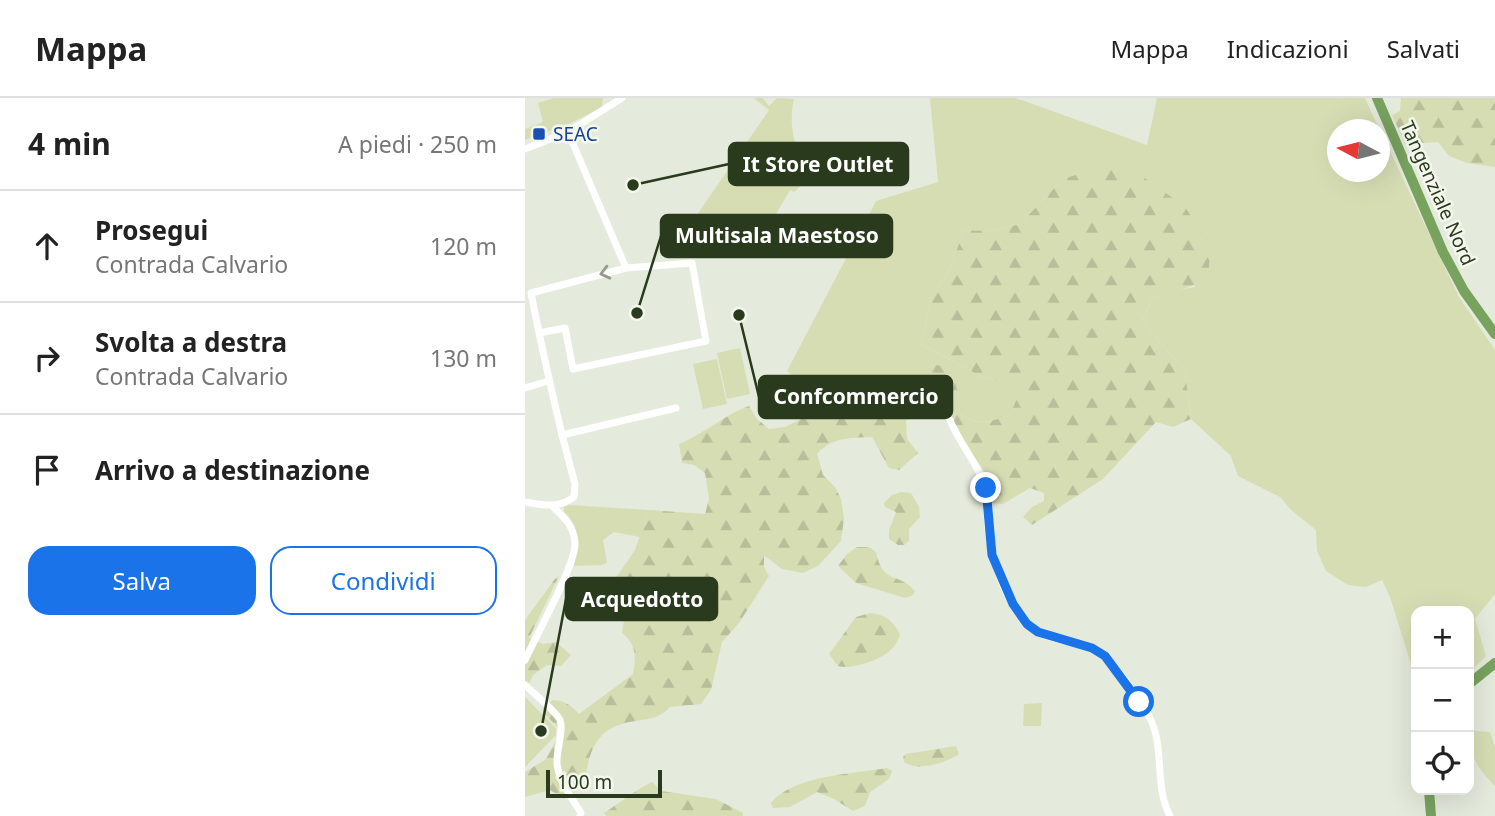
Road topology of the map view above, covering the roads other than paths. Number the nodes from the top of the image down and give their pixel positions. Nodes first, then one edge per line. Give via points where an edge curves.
1 (622, 98) edge
2 (1377, 98) edge
3 (568, 132) junction
4 (525, 149) edge
5 (626, 268) junction
6 (539, 333) junction
7 (1495, 334) edge
8 (549, 381) junction
9 (525, 388) edge
10 (675, 408) dead end
11 (950, 420) dead end
12 (562, 435) junction
13 (525, 502) edge
14 (552, 506) junction
15 (525, 660) edge
16 (1494, 664) edge
17 (1474, 680) edge
18 (525, 685) edge
19 (1429, 795) edge
20 (580, 816) edge
21 (1170, 816) edge
22 (1431, 816) edge

1 - 3 street
2 - 7 main road, Tangenziale Nord via 1443,252
3 - 4 street
3 - 5 street
5 -> 6 street via 531,293
5 - 6 street via 692,263 706,341 573,369 565,328
6 - 8 street
8 - 9 street
8 - 12 street
10 - 12 street
11 - 21 street via 986,488 992,555 1013,604 1038,632 1092,648 1114,666 1150,718
12 - 14 street via 575,497
13 - 14 street
14 - 15 street via 572,528 576,544
16 - 17 main road
18 - 20 street via 559,718 559,774
19 - 22 main road

